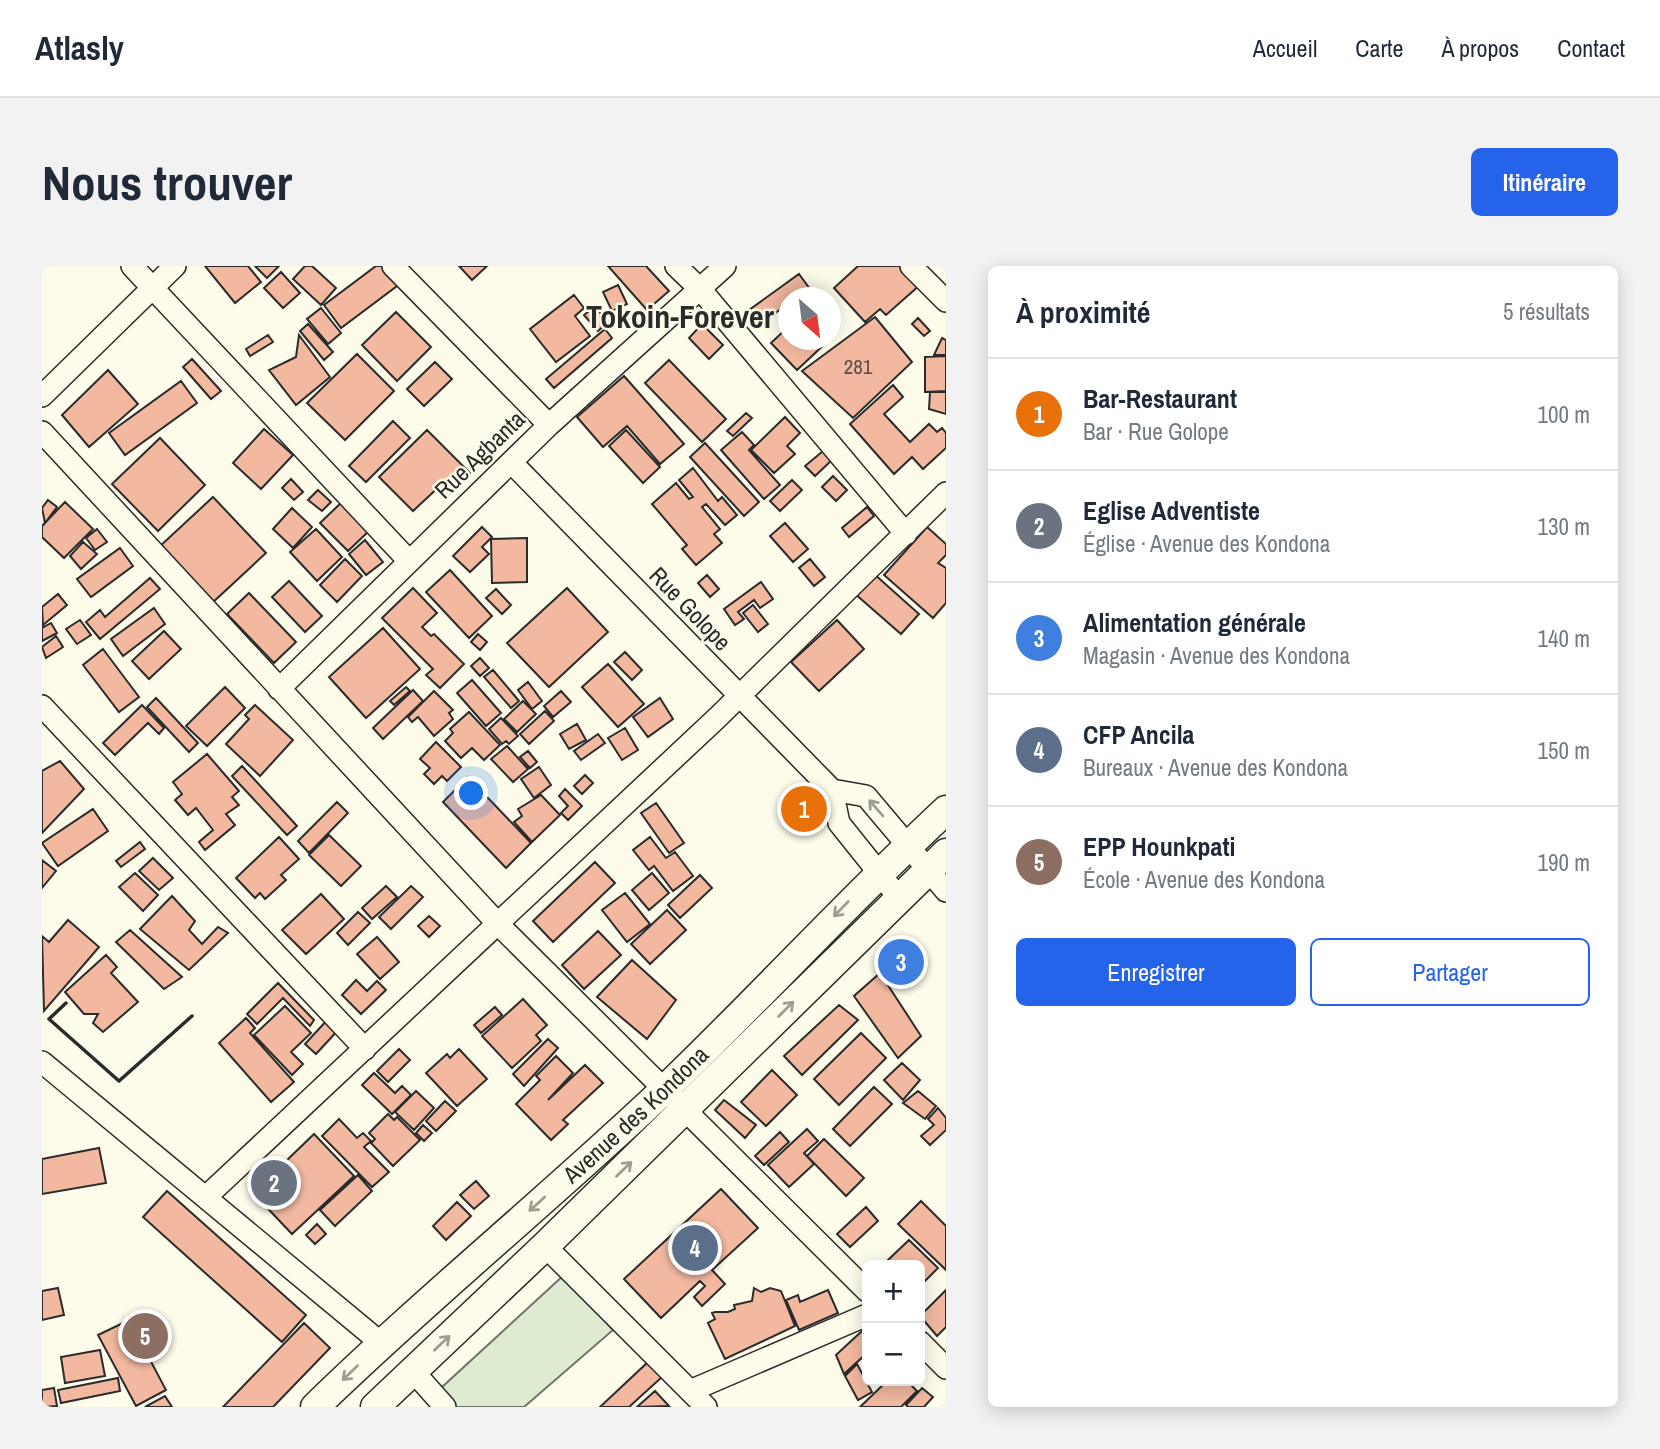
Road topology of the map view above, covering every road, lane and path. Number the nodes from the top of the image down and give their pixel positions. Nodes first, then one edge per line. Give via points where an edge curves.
1 (132, 266) edge
2 (175, 266) edge
3 (393, 266) edge
4 (676, 266) edge
5 (725, 266) edge
6 (911, 266) edge
7 (152, 287) junction
8 (701, 290) junction
9 (946, 301) edge
10 (42, 396) edge
11 (549, 425) junction
12 (42, 432) edge
13 (512, 463) junction
14 (946, 493) edge
15 (906, 534) junction
16 (409, 561) junction
17 (279, 689) junction
18 (738, 696) junction
19 (42, 706) edge
20 (832, 789) junction
21 (946, 810) edge
22 (908, 845) junction
23 (937, 861) edge
24 (877, 873) junction
25 (946, 891) edge
26 (899, 898) junction
27 (499, 925) junction
28 (365, 1049) junction
29 (42, 1062) edge
30 (664, 1090) junction
31 (684, 1110) junction
32 (207, 1196) junction
33 (545, 1246) junction
34 (862, 1286) edge
35 (862, 1317) edge
36 (381, 1343) junction
37 (925, 1347) edge
38 (946, 1368) edge
39 (413, 1371) junction
40 (690, 1391) junction
41 (315, 1407) edge
42 (375, 1407) edge
43 (444, 1407) edge
44 (706, 1407) edge

1 - 7 street
2 - 7 street
3 - 11 street
4 - 8 street
5 - 8 street, Rue Agbanta
6 - 9 street
7 - 10 street
7 - 16 street
8 - 11 street, Rue Agbanta
8 - 15 street
11 - 13 street, Rue Agbanta
12 - 17 street
13 - 16 street, Rue Agbanta
13 - 18 street, Rue Golope
14 - 15 street
15 - 18 street
16 - 17 street, Rue Agbanta
17 - 27 street
18 - 20 street, Rue Golope
18 - 27 street
19 - 28 street
22 -> 20 street via 866,796
20 - 24 street via 839,823
21 - 22 street, Avenue des Kondona
22 - 23 street
22 - 24 street, Avenue des Kondona
23 - 25 street
23 - 26 street, Avenue des Kondona
24 - 26 street
24 -> 30 street, Avenue des Kondona
31 -> 26 street, Avenue des Kondona
27 - 28 street
27 - 30 street
28 - 32 street
29 - 32 street
30 - 31 street
30 -> 36 street, Avenue des Kondona
33 -> 31 street, Avenue des Kondona
31 - 34 street
32 - 36 street
39 -> 33 street, Avenue des Kondona
33 - 40 street
35 - 40 street
36 -> 41 street, Avenue des Kondona
37 - 38 street
39 - 42 street, Avenue des Kondona
39 - 43 street
40 - 44 street

